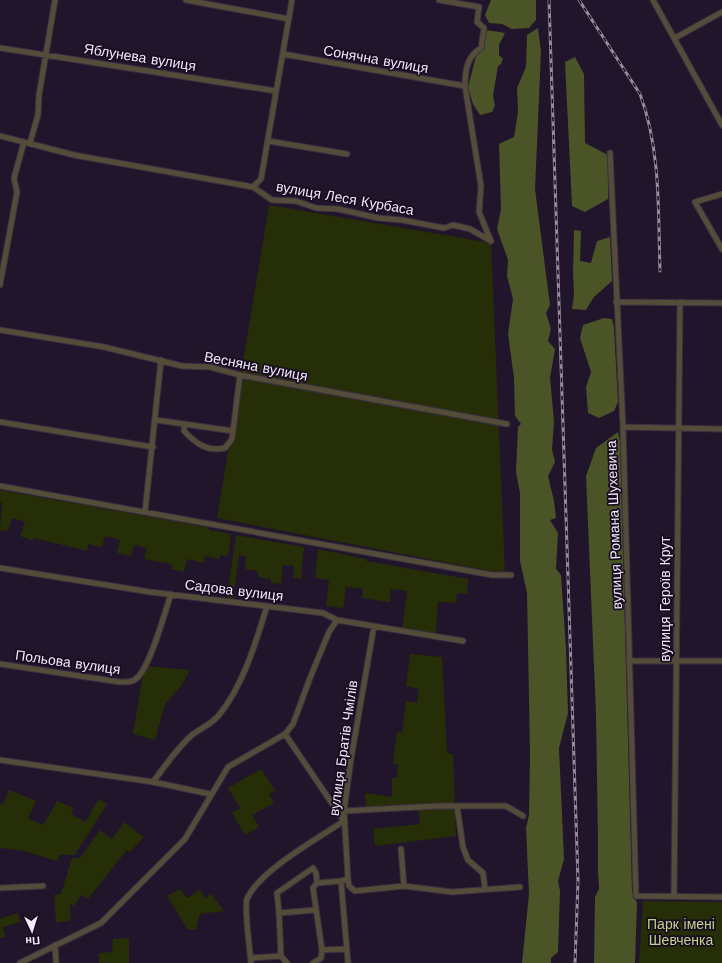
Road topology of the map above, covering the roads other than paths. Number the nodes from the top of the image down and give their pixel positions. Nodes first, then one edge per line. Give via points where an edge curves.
1 (55, 0) edge
2 (186, 0) edge
3 (292, 0) edge
4 (439, 0) edge
5 (653, 0) edge
6 (722, 12) edge
7 (289, 19) junction
8 (675, 38) junction
9 (0, 48) edge
10 (46, 54) junction
11 (283, 54) junction
12 (466, 86) junction
13 (276, 91) junction
14 (722, 125) edge
15 (0, 136) edge
16 (268, 141) junction
17 (24, 142) junction
18 (30, 143) junction
19 (347, 154) dead end
20 (610, 154) dead end
21 (252, 187) junction
22 (722, 194) edge
23 (722, 249) edge
24 (0, 285) edge
25 (616, 302) junction
26 (680, 302) junction
27 (722, 303) edge
28 (0, 330) edge
29 (161, 360) junction
30 (240, 376) junction
31 (156, 420) junction
32 (0, 422) edge
33 (184, 424) junction
34 (507, 424) dead end
35 (623, 427) junction
36 (679, 428) junction
37 (722, 429) edge
38 (233, 431) junction
39 (153, 446) junction
40 (0, 486) edge
41 (145, 512) junction
42 (0, 568) edge
43 (511, 575) dead end
44 (171, 594) junction
45 (267, 606) junction
46 (337, 620) junction
47 (374, 626) junction
48 (463, 641) dead end
49 (629, 661) junction
50 (722, 661) edge
51 (677, 662) junction
52 (0, 664) edge
53 (285, 734) junction
54 (0, 760) edge
55 (153, 782) junction
56 (210, 794) junction
57 (457, 806) junction
58 (344, 812) junction
59 (523, 816) dead end
60 (344, 821) junction
61 (401, 849) dead end
62 (348, 879) junction
63 (340, 881) junction
64 (317, 883) junction
65 (44, 886) dead end
66 (404, 886) junction
67 (520, 887) dead end
68 (0, 888) edge
69 (485, 889) junction
70 (674, 896) junction
71 (722, 896) edge
72 (315, 910) junction
73 (279, 913) junction
74 (55, 945) junction
75 (347, 949) junction
76 (322, 950) junction
77 (281, 956) junction
78 (251, 961) edge
79 (20, 963) edge
80 (56, 963) edge
81 (288, 963) edge
82 (312, 963) edge
83 (348, 963) edge

1 - 10 street
2 - 7 street
3 - 7 street
4 - 12 street via 479,7 477,22 484,28 481,48 474,52 469,60 465,74
5 - 8 street
6 - 8 street
7 - 11 street
8 - 14 street
9 - 10 street, Яблунева вулиця
10 - 13 street, Яблунева вулиця
10 - 18 street via 38,115
11 - 12 street, Сонячна вулиця
11 - 13 street
12 - 21 street, вулиця Леся Курбаса via 480,186 479,212 491,241 470,229 453,225 444,228 338,209 316,208 296,201 272,200
13 - 16 street
15 - 17 street, вулиця Леся Курбаса
16 - 19 street
16 - 21 street via 261,179
17 - 18 street, вулиця Леся Курбаса
17 - 24 street via 14,178 17,192
18 - 21 street, вулиця Леся Курбаса via 74,155
20 - 25 street, вулиця Романа Шухевича
22 - 23 street via 695,202
25 - 26 street
25 - 35 street, вулиця Романа Шухевича
26 - 27 street
26 - 36 street, вулиця Героїв Крут
28 - 29 street, Весняна вулиця via 98,346
29 - 30 street, Весняна вулиця via 182,366 210,367
29 - 31 street
30 - 34 street, Весняна вулиця
30 - 38 street
31 - 33 street
31 - 39 street
32 - 39 street
33 - 38 street
33 - 38 street via 184,432 195,443 216,450 225,448 232,439
35 - 36 street
35 - 49 street, вулиця Романа Шухевича
36 - 37 street
36 - 51 street, вулиця Героїв Крут
39 - 41 street
40 - 41 street
41 - 43 street via 492,575
42 - 44 street, Садова вулиця
44 - 45 street, Садова вулиця
44 - 52 street, Польова вулиця via 147,661 132,682
45 - 46 street, Садова вулиця via 323,613
45 - 55 street via 244,672 219,715 192,735 170,758
46 - 47 street, Садова вулиця
46 - 53 street via 312,672 293,724
47 - 48 street, Садова вулиця
47 - 58 street, вулиця Братів Чмілів
49 - 51 street
49 - 70 street, вулиця Романа Шухевича via 636,896
50 - 51 street
51 - 70 street, вулиця Героїв Крут
53 - 56 street via 228,767
53 - 60 street
54 - 55 street
55 - 56 street
56 - 74 street via 185,839 101,923
57 - 58 street
57 - 59 street via 506,806
57 - 69 street via 463,848 468,860 483,872
58 - 60 street, вулиця Братів Чмілів
60 - 62 street, вулиця Братів Чмілів
60 - 78 street via 267,872 253,889 246,900
61 - 66 street
62 - 63 street
62 - 66 street via 349,886 355,891
63 - 64 street
63 - 75 street
64 - 72 street via 313,888
64 - 73 street via 313,868 277,893
65 - 68 street
66 - 69 street via 452,892
67 - 69 street
70 - 71 street
72 - 73 street
72 - 76 street
73 - 77 street
74 - 79 street
74 - 80 street
75 - 76 street
75 - 83 street
76 - 82 street via 322,958
77 - 78 street
77 - 81 street

